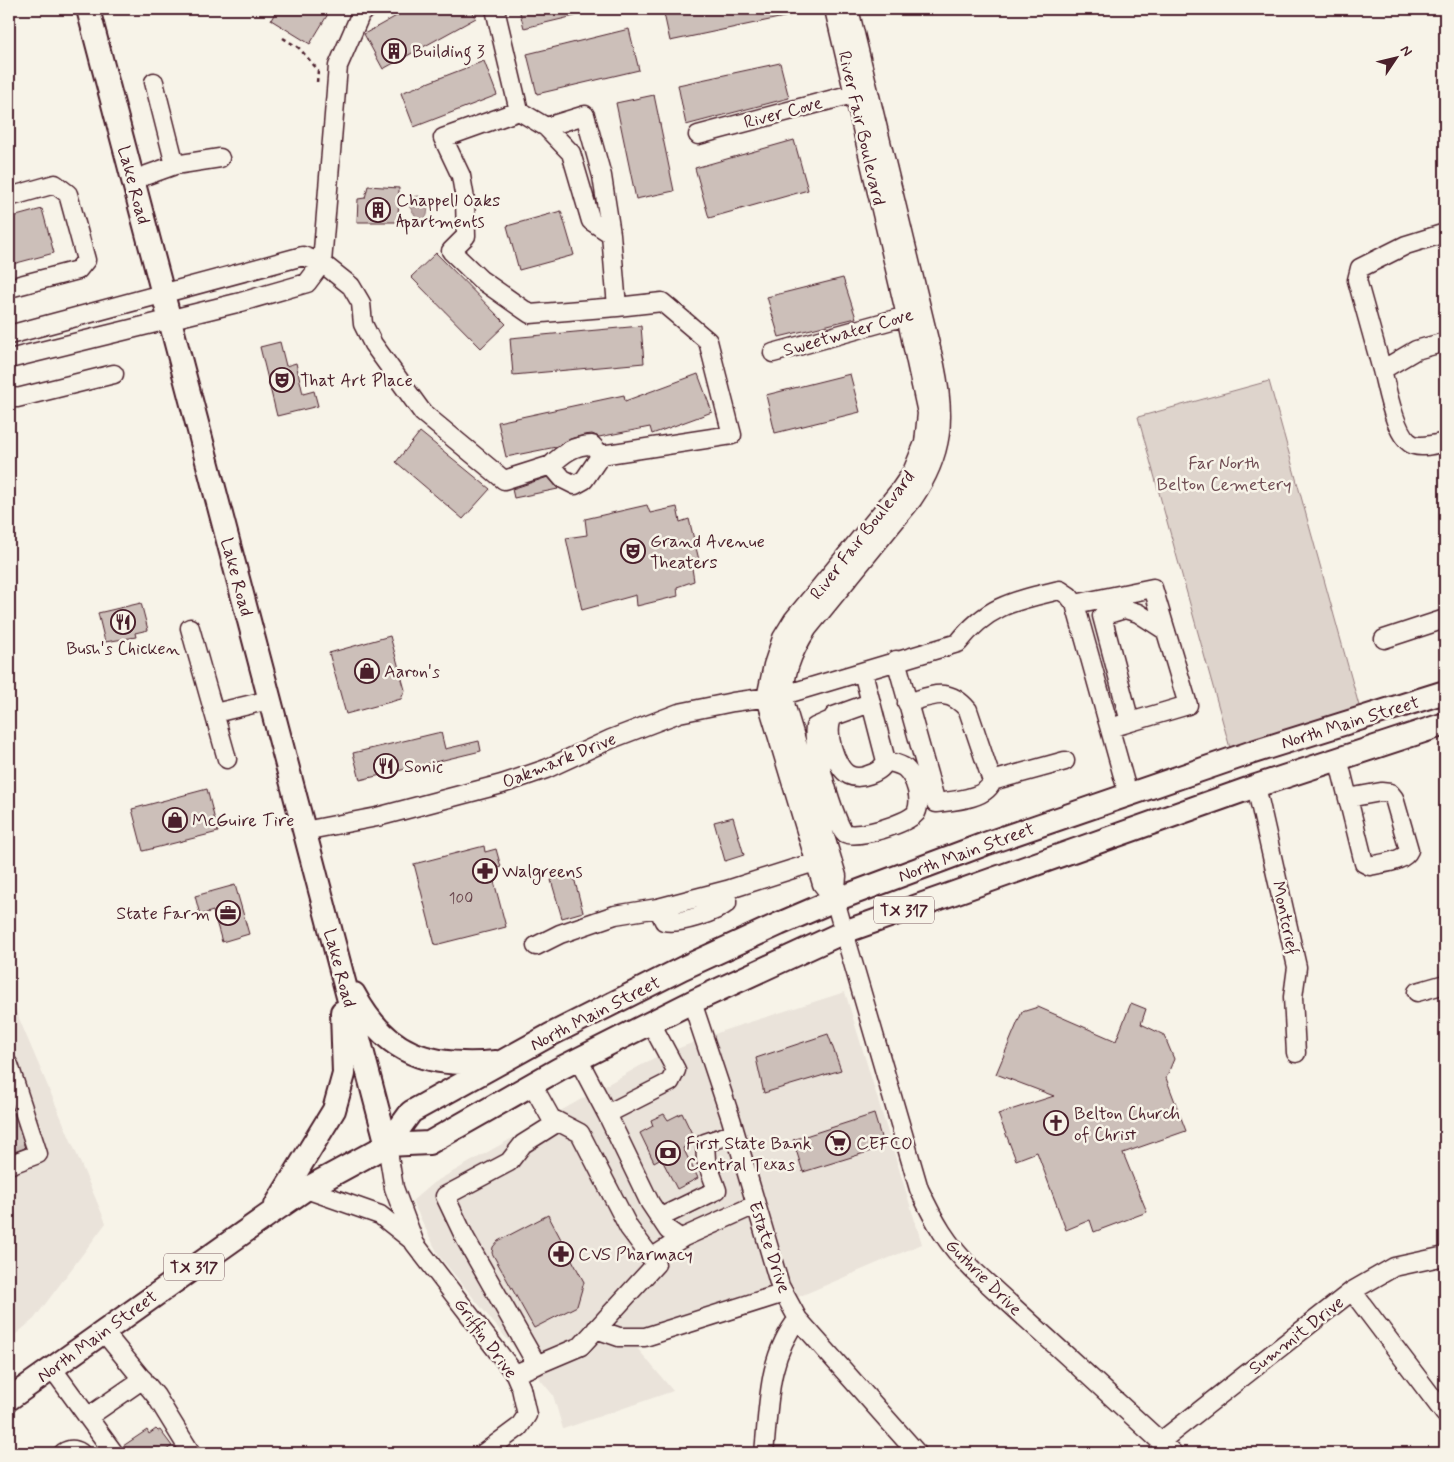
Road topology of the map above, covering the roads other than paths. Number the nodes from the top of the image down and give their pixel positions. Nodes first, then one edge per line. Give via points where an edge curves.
1 (88, 9) edge
2 (367, 9) edge
3 (496, 9) edge
4 (834, 9) edge
5 (850, 9) edge
6 (154, 82) dead end
7 (861, 92) junction
8 (519, 111) junction
9 (546, 128) junction
10 (698, 135) dead end
11 (220, 158) dead end
12 (174, 165) junction
13 (133, 180) junction
14 (9, 196) edge
15 (611, 234) junction
16 (1445, 234) edge
17 (322, 263) junction
18 (267, 266) junction
19 (9, 288) edge
20 (274, 292) junction
21 (162, 294) junction
22 (617, 307) junction
23 (914, 313) junction
24 (168, 320) junction
25 (9, 335) edge
26 (1445, 342) edge
27 (773, 353) dead end
28 (9, 359) edge
29 (1382, 370) junction
30 (114, 374) dead end
31 (9, 396) edge
32 (1445, 442) edge
33 (931, 446) junction
34 (601, 455) junction
35 (551, 465) junction
36 (1075, 604) junction
37 (1445, 619) edge
38 (190, 628) dead end
39 (1166, 631) junction
40 (1384, 639) dead end
41 (896, 660) junction
42 (863, 672) junction
43 (1445, 692) edge
44 (784, 695) junction
45 (766, 698) junction
46 (269, 700) junction
47 (870, 703) junction
48 (906, 703) junction
49 (215, 713) junction
50 (831, 720) junction
51 (1130, 722) junction
52 (1445, 724) edge
53 (1110, 728) junction
54 (1338, 758) junction
55 (227, 759) dead end
56 (886, 761) junction
57 (1065, 761) dead end
58 (992, 781) junction
59 (1256, 786) junction
60 (1128, 794) junction
61 (1348, 798) junction
62 (304, 831) junction
63 (815, 862) junction
64 (835, 900) junction
65 (844, 932) junction
66 (536, 946) dead end
67 (340, 969) junction
68 (1445, 984) edge
69 (1417, 992) dead end
70 (692, 1002) junction
71 (651, 1022) junction
72 (1296, 1053) dead end
73 (578, 1059) junction
74 (502, 1062) junction
75 (9, 1064) edge
76 (532, 1084) junction
77 (607, 1114) junction
78 (558, 1122) junction
79 (734, 1133) junction
80 (387, 1144) junction
81 (9, 1166) edge
82 (306, 1189) junction
83 (755, 1205) junction
84 (271, 1213) junction
85 (659, 1218) junction
86 (682, 1239) junction
87 (415, 1244) junction
88 (1445, 1256) edge
89 (651, 1258) junction
90 (1352, 1292) junction
91 (784, 1293) junction
92 (798, 1319) junction
93 (596, 1330) junction
94 (103, 1331) junction
95 (536, 1365) junction
96 (52, 1368) junction
97 (515, 1374) junction
98 (143, 1379) junction
99 (9, 1400) edge
100 (1445, 1414) edge
101 (88, 1417) junction
102 (1160, 1442) junction
103 (62, 1453) edge
104 (81, 1453) edge
105 (114, 1453) edge
106 (191, 1453) edge
107 (484, 1453) edge
108 (764, 1453) edge
109 (917, 1453) edge
110 (1173, 1453) edge

1 - 13 main road, Lake Road
2 - 17 street via 361,13 338,66
3 - 8 street
4 - 7 street, River Fair Boulevard
5 - 7 street, River Fair Boulevard
6 - 12 street
7 - 10 street, River Cove
7 - 23 street, River Fair Boulevard
8 - 9 street
8 - 22 street via 443,138 462,176 465,199 466,236 451,251 480,279 530,314
9 - 15 street via 571,154 591,222
9 - 15 street via 585,115 602,176
11 - 12 street
12 - 13 street
13 - 21 main road, Lake Road
14 - 19 street via 55,184 68,194 86,260 78,270
15 - 22 street
16 - 29 street via 1406,245 1360,268 1357,280
17 - 18 street via 303,256
17 - 20 street via 307,283
17 - 35 street via 351,286 361,303 363,324 374,344 423,413 504,480
18 - 20 street
18 - 21 street
20 - 24 street
21 - 24 main road, Lake Road
21 - 25 street
22 - 34 street via 662,302 708,341 732,435
23 - 27 street, Sweetwater Cove
23 - 33 street, River Fair Boulevard
24 - 28 street
24 - 46 main road, Lake Road
26 - 29 street via 1416,350
29 - 32 street via 1398,430 1406,440 1413,445 1424,446
30 - 31 street via 17,398
33 - 44 street, River Fair Boulevard via 926,480 796,646
33 - 45 street, River Fair Boulevard via 899,491 793,620 772,665
34 - 35 street via 592,445 582,445 567,450
34 - 35 street via 584,480 575,484 562,479
36 - 39 street via 1153,588
36 - 41 street, Oakmark Drive via 1060,590 1017,600 991,611 973,624 958,643
36 - 53 street
37 - 40 street
38 - 49 street
39 - 51 street via 1188,705
39 - 51 street via 1138,613 1125,609 1102,616
41 - 42 street, Oakmark Drive
41 - 48 street
42 - 44 street, Oakmark Drive
42 - 47 street
43 - 60 main road, North Main Street / TX 317
44 - 45 street, Oakmark Drive
44 - 64 street, River Fair Boulevard via 795,742 837,876
45 - 62 street, Oakmark Drive via 679,714 502,784 377,817
45 - 63 street, River Fair Boulevard
46 - 49 street
46 - 62 main road, Lake Road
47 - 50 street via 843,712
47 - 56 street
48 - 58 street via 938,694 959,700 968,710
48 - 58 street via 936,803 986,792
49 - 55 street
50 - 56 street via 830,739 840,765 849,775 862,777 875,773
50 - 56 street via 815,727 814,743 837,821 845,833 857,836 901,823 916,813 919,800 910,774 901,766
51 - 53 street
52 - 54 main road, North Main Street / TX 317
53 - 60 street
54 - 59 main road, North Main Street / TX 317
54 - 61 street
57 - 58 street
59 - 65 main road, North Main Street / TX 317
59 - 72 street, Montcrief via 1297,967 1293,997
60 - 64 main road, North Main Street / TX 317
61 - 61 street via 1364,863 1370,866 1404,858 1409,850 1390,793
62 - 67 main road, Lake Road
63 - 64 street, River Fair Boulevard via 822,884
63 - 66 street via 727,890 658,908 615,915
64 - 65 street, River Fair Boulevard
64 - 74 main road, North Main Street / TX 317 via 683,968
65 - 70 main road, North Main Street / TX 317
65 - 102 street, Guthrie Drive via 919,1189 950,1246
67 - 74 main road via 362,1010 380,1031 404,1050 428,1060 450,1064
67 - 80 main road, Lake Road
67 - 84 main road via 344,1074 334,1110
68 - 69 street
70 - 71 main road, North Main Street / TX 317
70 - 79 street, Estate Drive
71 - 73 main road, North Main Street / TX 317
71 - 77 street via 676,1070 670,1082
73 - 76 main road, North Main Street / TX 317
73 - 77 street
74 - 80 main road, North Main Street / TX 317 via 411,1112
75 - 81 street via 22,1114 38,1154
76 - 78 street via 551,1118
76 - 80 main road, North Main Street / TX 317 via 429,1143
77 - 85 street
78 - 89 street via 580,1133 629,1228
78 - 95 street via 523,1144 509,1162 446,1196 465,1238
79 - 83 street, Estate Drive
79 - 85 street via 705,1143 706,1160 717,1190
80 - 82 main road, North Main Street / TX 317
80 - 87 street, Griffin Drive via 394,1188
82 - 84 main road, North Main Street / TX 317
82 - 87 street, Griffin Drive via 380,1215
83 - 86 street
83 - 91 street, Estate Drive
84 - 94 main road, North Main Street / TX 317
85 - 86 street via 668,1230
86 - 89 street
87 - 97 street, Griffin Drive
88 - 90 street, Summit Drive via 1394,1267
89 - 93 street via 656,1264
90 - 100 street
90 - 102 street, Summit Drive
91 - 92 street, Estate Drive
91 - 93 street via 645,1337 619,1337
92 - 108 street via 786,1334 776,1357
92 - 109 street, Estate Drive
93 - 95 street via 581,1346
94 - 96 main road, North Main Street / TX 317
94 - 98 street
95 - 97 street
96 - 99 main road, North Main Street / TX 317
96 - 101 street
97 - 107 street, Griffin Drive via 527,1415 519,1427
98 - 101 street
98 - 106 street
101 - 105 street
102 - 110 street, Guthrie Drive
103 - 104 street via 76,1450

